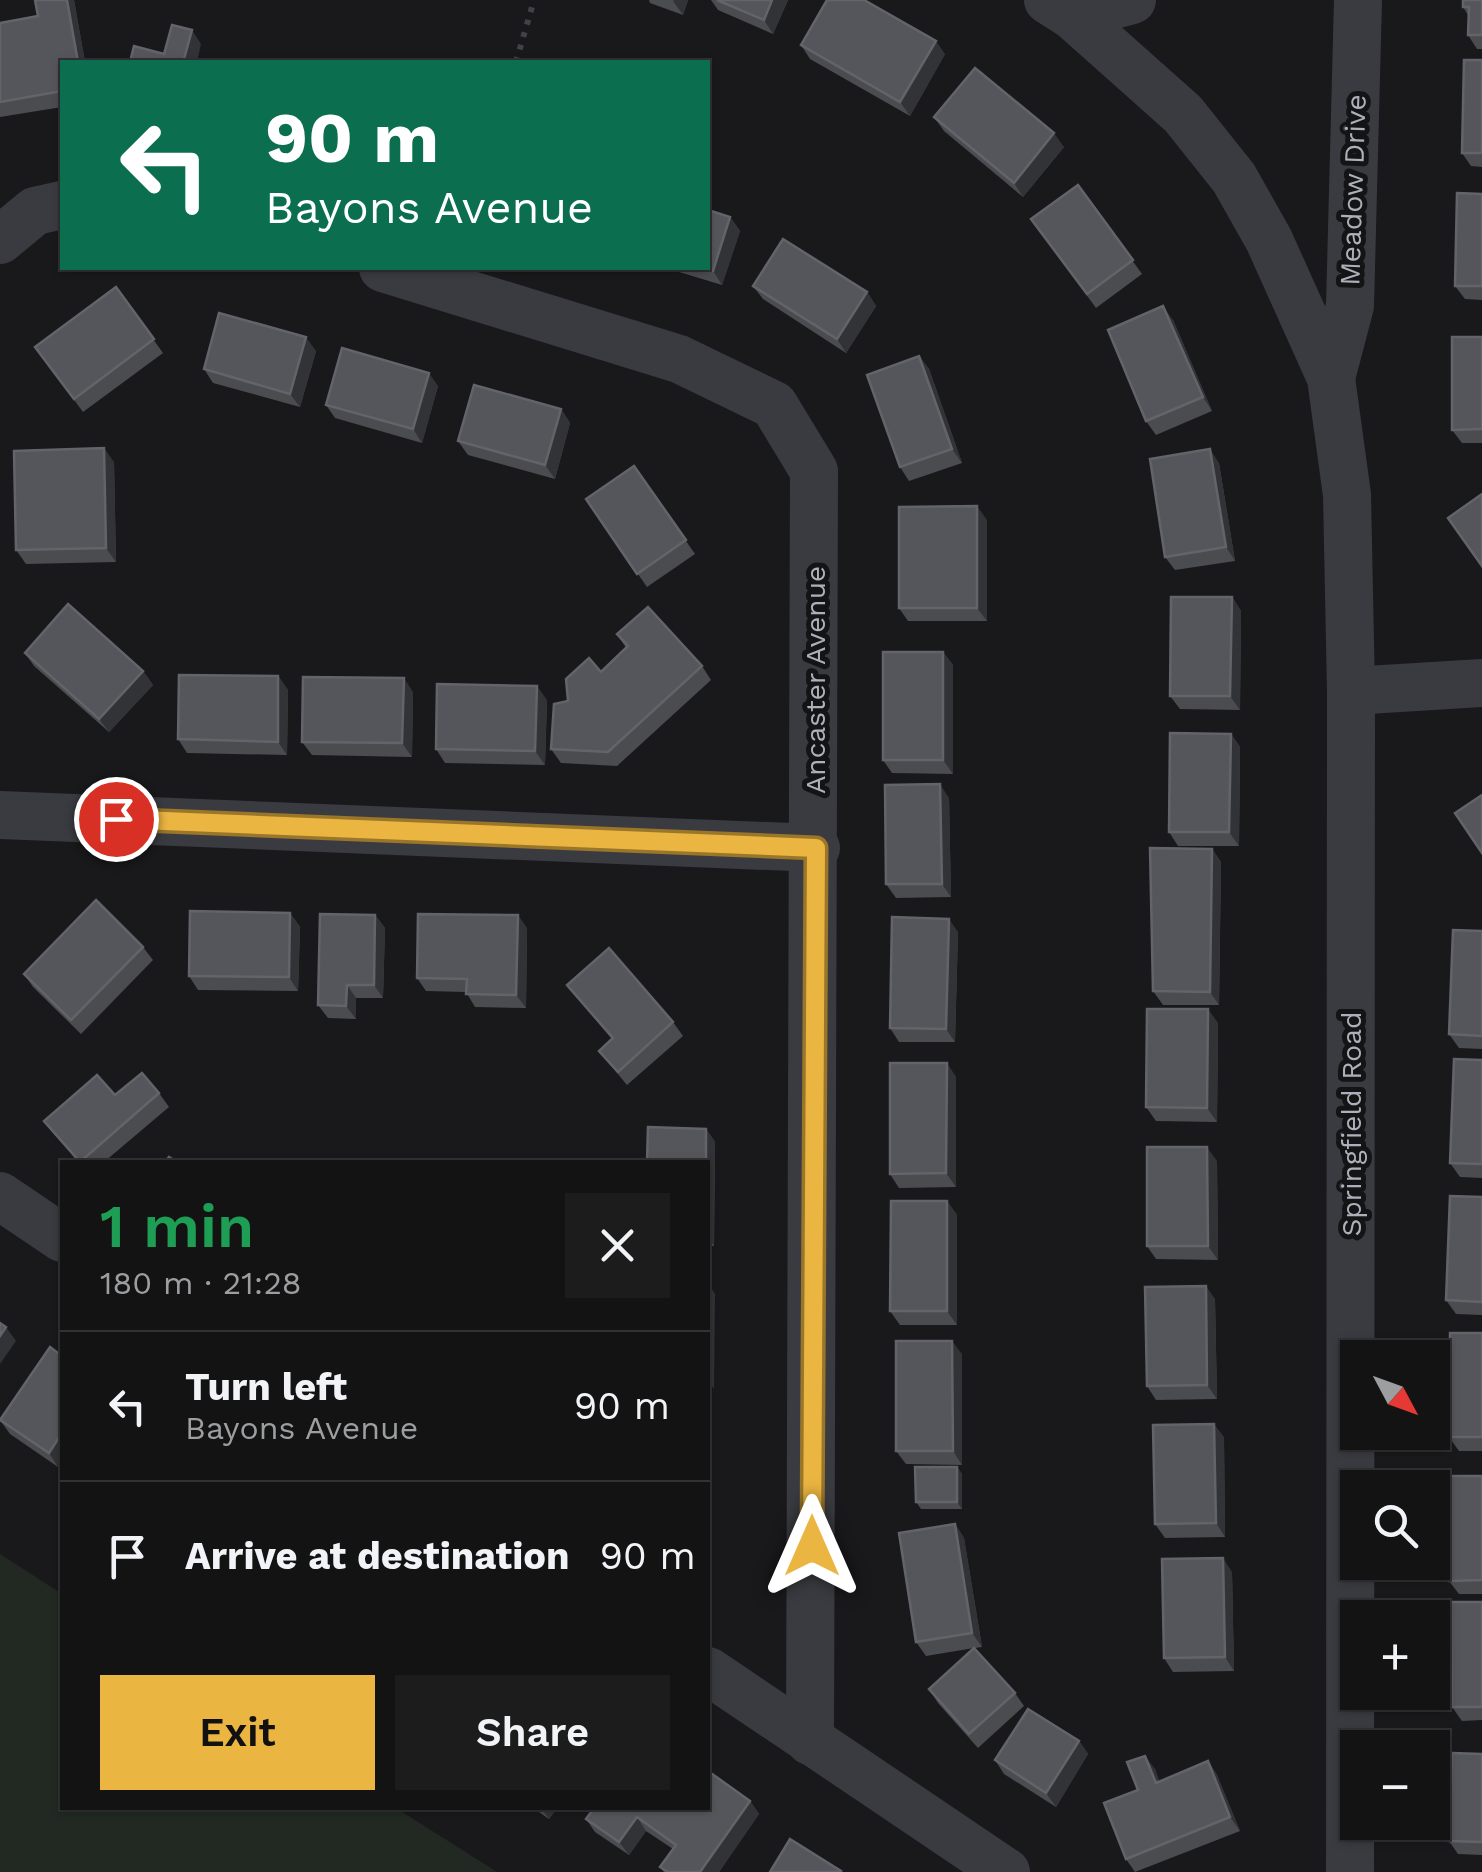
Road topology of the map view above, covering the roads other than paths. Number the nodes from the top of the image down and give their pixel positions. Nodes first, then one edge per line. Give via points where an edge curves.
1 (1132, 0) edge
2 (1358, 0) edge
3 (1061, 8) edge
4 (60, 205) edge
5 (0, 240) edge
6 (390, 270) edge
7 (1331, 378) junction
8 (1482, 682) edge
9 (1351, 691) junction
10 (0, 814) edge
11 (816, 848) junction
12 (0, 1196) edge
13 (60, 1237) edge
14 (710, 1673) edge
15 (810, 1740) junction
16 (1006, 1872) edge
17 (1350, 1872) edge

1 - 3 street
2 - 7 street, Meadow Drive via 1350,306
3 - 7 street via 1183,114 1234,178
4 - 5 street via 35,210
6 - 11 street, Ancaster Avenue via 679,359 774,405 814,471
7 - 9 street, Springfield Road via 1347,494
8 - 9 street
9 - 17 street, Springfield Road
10 - 11 street
11 - 15 street, Ancaster Avenue
12 - 13 street
14 - 15 street
15 - 16 street

